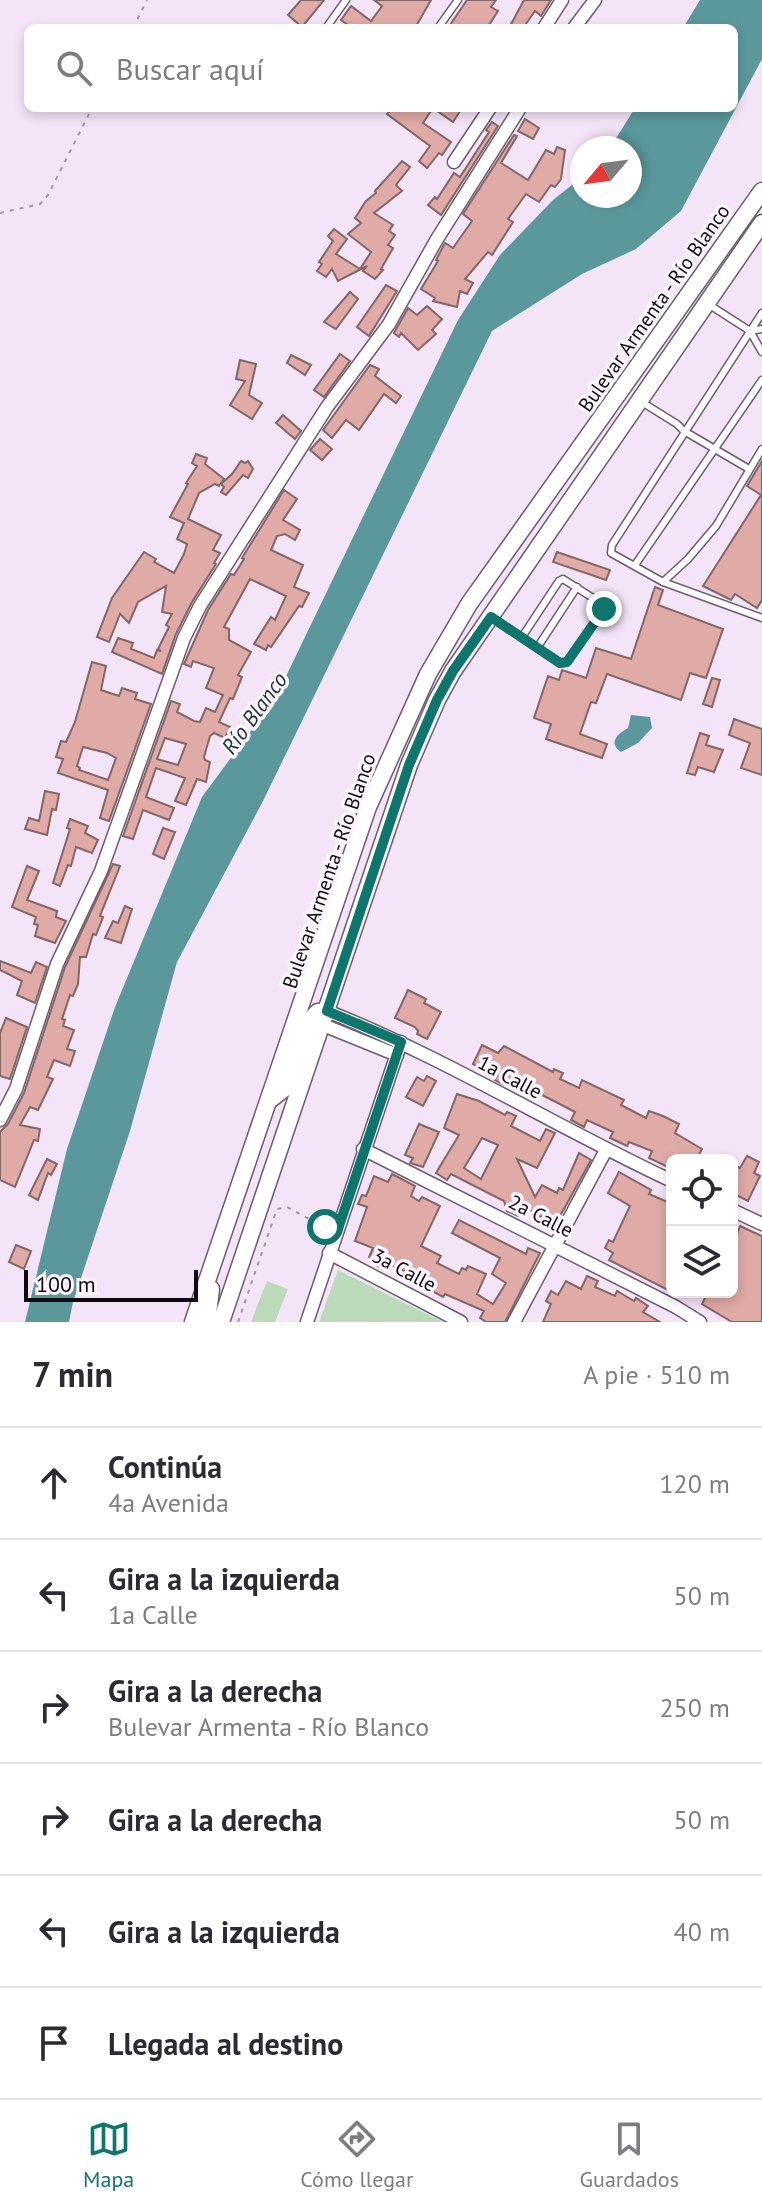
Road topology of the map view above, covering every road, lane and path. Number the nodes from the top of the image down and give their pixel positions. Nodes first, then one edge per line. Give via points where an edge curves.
1 (147, 0) edge
2 (346, 0) edge
3 (458, 0) edge
4 (562, 0) edge
5 (595, 0) edge
6 (135, 24) edge
7 (329, 24) edge
8 (441, 24) edge
9 (547, 24) edge
10 (577, 24) edge
11 (90, 112) edge
12 (487, 112) edge
13 (518, 112) edge
14 (454, 162) dead end
15 (762, 191) edge
16 (0, 213) edge
17 (762, 223) edge
18 (708, 304) junction
19 (762, 313) edge
20 (762, 329) edge
21 (750, 331) junction
22 (762, 352) edge
23 (762, 380) edge
24 (615, 397) junction
25 (640, 401) junction
26 (684, 431) junction
27 (714, 447) junction
28 (762, 449) edge
29 (749, 469) junction
30 (553, 525) junction
31 (635, 565) junction
32 (663, 582) junction
33 (577, 587) junction
34 (491, 617) junction
35 (762, 618) edge
36 (522, 637) junction
37 (537, 648) junction
38 (325, 1018) junction
39 (399, 1048) junction
40 (271, 1099) junction
41 (0, 1120) edge
42 (363, 1149) junction
43 (606, 1150) junction
44 (666, 1178) edge
45 (738, 1213) edge
46 (762, 1224) edge
47 (337, 1232) junction
48 (556, 1245) junction
49 (329, 1253) junction
50 (212, 1267) junction
51 (193, 1322) edge
52 (207, 1322) edge
53 (221, 1322) edge
54 (238, 1322) edge
55 (307, 1322) edge
56 (461, 1322) edge
57 (514, 1322) edge
58 (700, 1322) edge

1 - 6 path
2 - 7 lane
3 - 8 lane
4 - 9 street
5 - 10 street
11 - 16 path via 40,204
12 - 14 street
13 - 41 street via 389,324 327,407 200,606
15 - 24 main road, Bulevar Armenta - Río Blanco
17 - 18 main road, Bulevar Armenta - Río Blanco
18 - 21 lane
18 - 25 main road, Bulevar Armenta - Río Blanco
19 - 21 lane
20 - 21 lane
21 - 22 lane
21 - 26 lane
23 - 27 lane
24 - 30 main road via 602,436 549,514
24 - 40 main road, Bulevar Armenta - Río Blanco via 469,604 421,688 368,807
25 - 26 lane
25 - 30 main road, Bulevar Armenta - Río Blanco
26 - 27 lane
26 - 31 lane via 612,545 611,553
27 - 29 lane
27 - 31 lane
28 - 29 lane
29 - 32 lane via 716,526
30 - 34 main road, Bulevar Armenta - Río Blanco
31 - 32 lane
32 - 35 lane
33 - 36 lane via 559,581
33 - 37 lane
33 - 37 lane via 603,602 604,609 571,659 560,663
34 - 36 lane
34 - 38 main road, Bulevar Armenta - Río Blanco via 453,671 409,765
36 - 37 lane
38 - 39 street, 1a Calle
38 - 40 main road via 318,1012 313,1017 289,1085
38 - 53 main road, Bulevar Armenta - Río Blanco
39 - 42 street
39 - 43 street, 1a Calle
40 - 50 main road, Bulevar Armenta - Río Blanco
42 - 47 street
42 - 48 street, 2a Calle
43 - 44 street, 1a Calle
43 - 48 street
45 - 46 street
47 - 49 street
47 - 54 path via 287,1207 277,1209
48 - 57 street
48 - 58 street, 2a Calle
49 - 55 street
49 - 56 street, 3a Calle
50 - 51 main road, Bulevar Armenta - Río Blanco
50 - 52 main road

